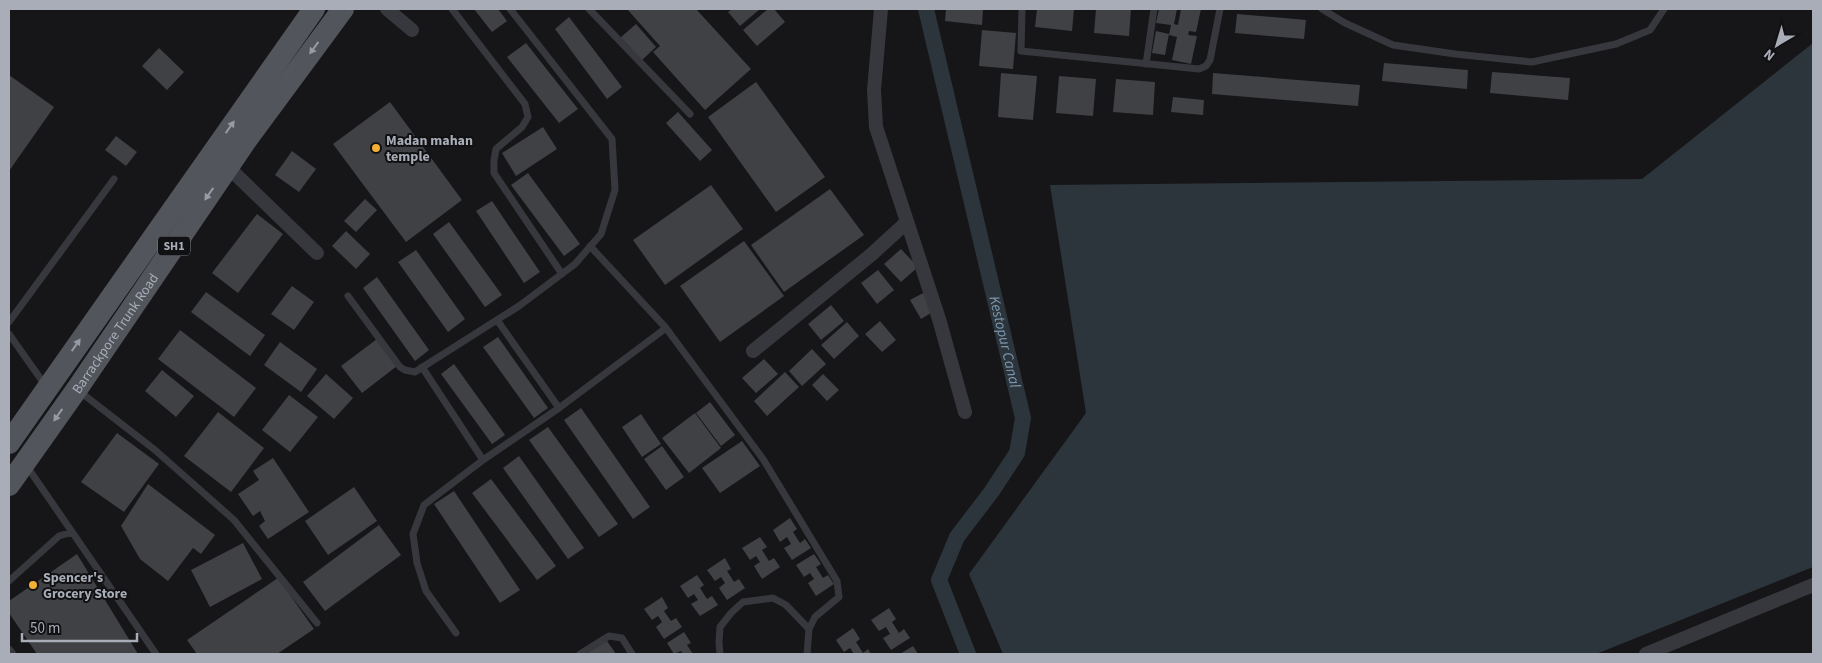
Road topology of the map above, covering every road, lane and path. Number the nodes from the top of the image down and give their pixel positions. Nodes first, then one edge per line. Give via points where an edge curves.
1 (314, 9) edge
2 (343, 9) edge
3 (387, 9) edge
4 (452, 9) edge
5 (510, 9) edge
6 (589, 9) edge
7 (881, 9) edge
8 (1022, 9) edge
9 (1154, 9) edge
10 (1220, 9) edge
11 (1322, 9) edge
12 (1664, 9) edge
13 (412, 30) dead end
14 (1146, 64) junction
15 (690, 114) dead end
16 (228, 168) junction
17 (114, 179) dead end
18 (907, 222) junction
19 (590, 246) junction
20 (317, 252) dead end
21 (562, 274) junction
22 (348, 296) dead end
23 (497, 320) junction
24 (9, 322) edge
25 (666, 328) junction
26 (9, 334) edge
27 (754, 351) dead end
28 (422, 368) junction
29 (47, 387) junction
30 (77, 389) junction
31 (558, 408) junction
32 (965, 412) dead end
33 (9, 443) edge
34 (483, 460) junction
35 (25, 463) junction
36 (9, 485) edge
37 (72, 532) junction
38 (9, 581) edge
39 (1813, 584) edge
40 (317, 623) dead end
41 (809, 629) junction
42 (456, 633) dead end
43 (9, 649) edge
44 (13, 654) edge
45 (156, 654) edge
46 (580, 654) edge
47 (632, 654) edge
48 (720, 654) edge
49 (807, 654) edge
50 (1646, 654) edge

29 -> 1 main road, Barrackpore Trunk Road / SH1
2 -> 16 main road, Barrackpore Trunk Road / SH1
3 - 13 street
4 - 21 lane via 526,104 528,117 496,149 494,173
5 - 19 lane via 612,139 615,190 601,234
6 - 15 lane
7 - 18 street via 874,90 876,127
8 - 14 lane via 1021,51
9 - 14 lane
10 - 14 lane via 1206,66 1185,69
11 - 12 lane via 1393,45 1532,62 1616,44 1650,30
16 - 20 street
16 -> 30 main road, Barrackpore Trunk Road / SH1
17 - 24 lane
18 - 27 street
18 - 32 street
19 - 21 lane
19 - 25 lane
21 - 23 lane
22 - 28 lane via 400,367 415,372
23 - 28 lane
23 - 31 lane
25 - 31 lane
25 - 41 lane via 763,459 837,581 839,597 816,617
26 - 29 lane
28 - 34 lane
29 - 33 main road, Barrackpore Trunk Road / SH1
30 -> 35 main road, Barrackpore Trunk Road / SH1
30 - 40 lane via 155,450 234,520
31 - 34 lane
34 - 42 lane via 424,504 413,534 417,563 426,591
35 - 36 main road, Barrackpore Trunk Road / SH1
35 - 37 lane
37 - 38 lane via 59,536
37 - 45 lane
39 - 50 street
41 - 48 lane via 786,605 774,598 743,602 720,627
41 - 49 lane
43 - 44 lane
46 - 47 lane via 609,636 622,638

